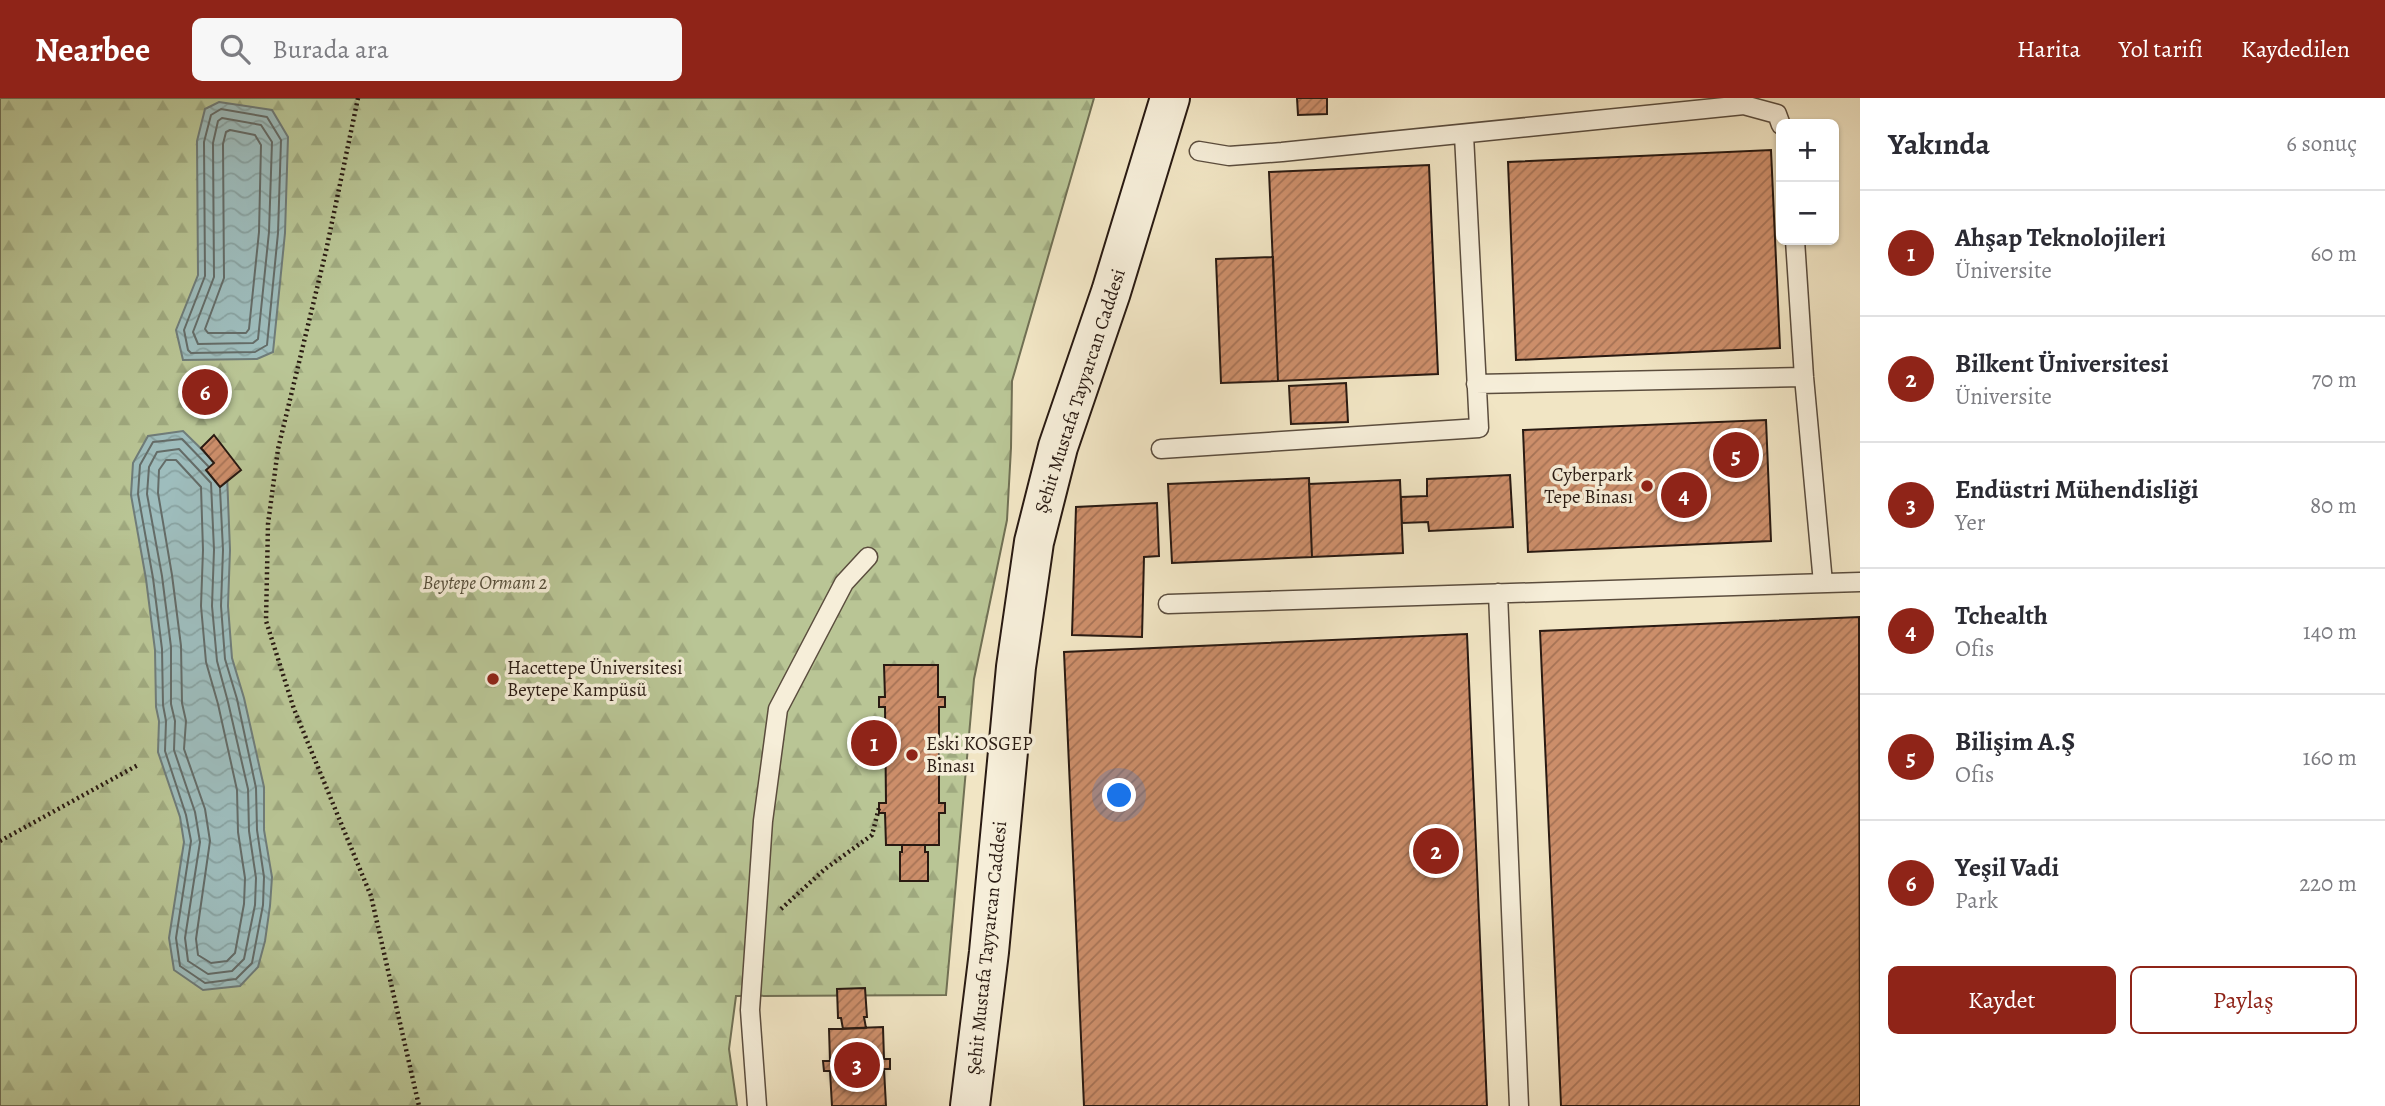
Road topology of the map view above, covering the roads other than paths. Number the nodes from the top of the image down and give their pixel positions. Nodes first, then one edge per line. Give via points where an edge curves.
1 (1170, 98) edge
2 (1779, 119) edge
3 (1464, 135) junction
4 (1199, 151) dead end
5 (1795, 245) edge
6 (1804, 377) junction
7 (1476, 384) junction
8 (1161, 449) dead end
9 (868, 557) dead end
10 (1860, 582) edge
11 (1823, 583) junction
12 (1498, 593) junction
13 (1168, 604) dead end
14 (757, 1106) edge
15 (970, 1106) edge
16 (1519, 1106) edge

1 - 15 main road, Şehit Mustafa Tayyarcan Caddesi via 1058,447 1034,542 1016,667
2 - 3 lane via 1777,114 1744,105
3 - 4 lane via 1229,156
3 - 7 lane
5 - 6 lane
6 - 7 lane
6 - 11 lane
7 - 8 lane via 1479,429
9 - 14 lane via 844,583 778,709 754,933 750,1010
10 - 11 lane
11 - 12 lane
12 - 13 lane
12 - 16 lane

